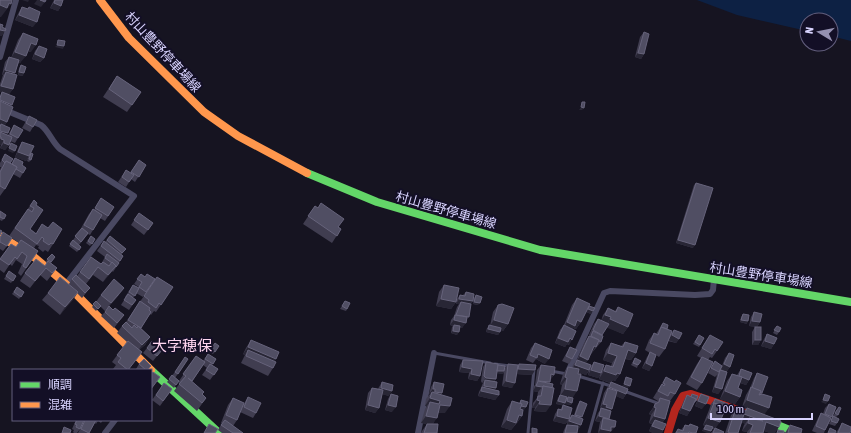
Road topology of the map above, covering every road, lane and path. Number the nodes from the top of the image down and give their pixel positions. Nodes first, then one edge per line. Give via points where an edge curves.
1 (16, 0) edge
2 (100, 0) edge
3 (0, 56) edge
4 (0, 108) edge
5 (0, 236) edge
6 (714, 279) junction
7 (66, 284) junction
8 (851, 302) edge
9 (434, 353) joint
10 (514, 367) edge
11 (527, 368) edge
12 (534, 368) junction
13 (150, 369) edge
14 (541, 370) edge
15 (547, 370) edge
16 (152, 371) edge
17 (567, 374) junction
18 (603, 382) junction
19 (617, 388) edge
20 (622, 390) edge
21 (662, 405) edge
22 (114, 421) edge
23 (105, 433) edge
24 (219, 433) edge
25 (418, 433) edge
26 (528, 433) edge
27 (589, 433) edge
28 (668, 433) edge
29 (797, 433) edge

1 - 3 street
2 - 6 main road, 村山豊野停車場線 via 129,38 193,103 238,136 306,173 377,202 540,250
4 - 7 street via 41,125 56,146 134,196
5 - 7 main road via 34,256
6 - 8 main road, 村山豊野停車場線
6 - 17 street via 710,294 695,296 610,291 604,293
7 - 13 main road
9 - 10 lane
9 - 25 street
11 - 12 lane
12 - 14 lane
12 - 26 lane
15 - 17 lane
16 - 24 main road
17 - 18 lane
18 - 19 lane
18 - 27 lane
20 - 21 lane
22 - 23 street
28 - 29 main road via 672,409 683,396 691,394

